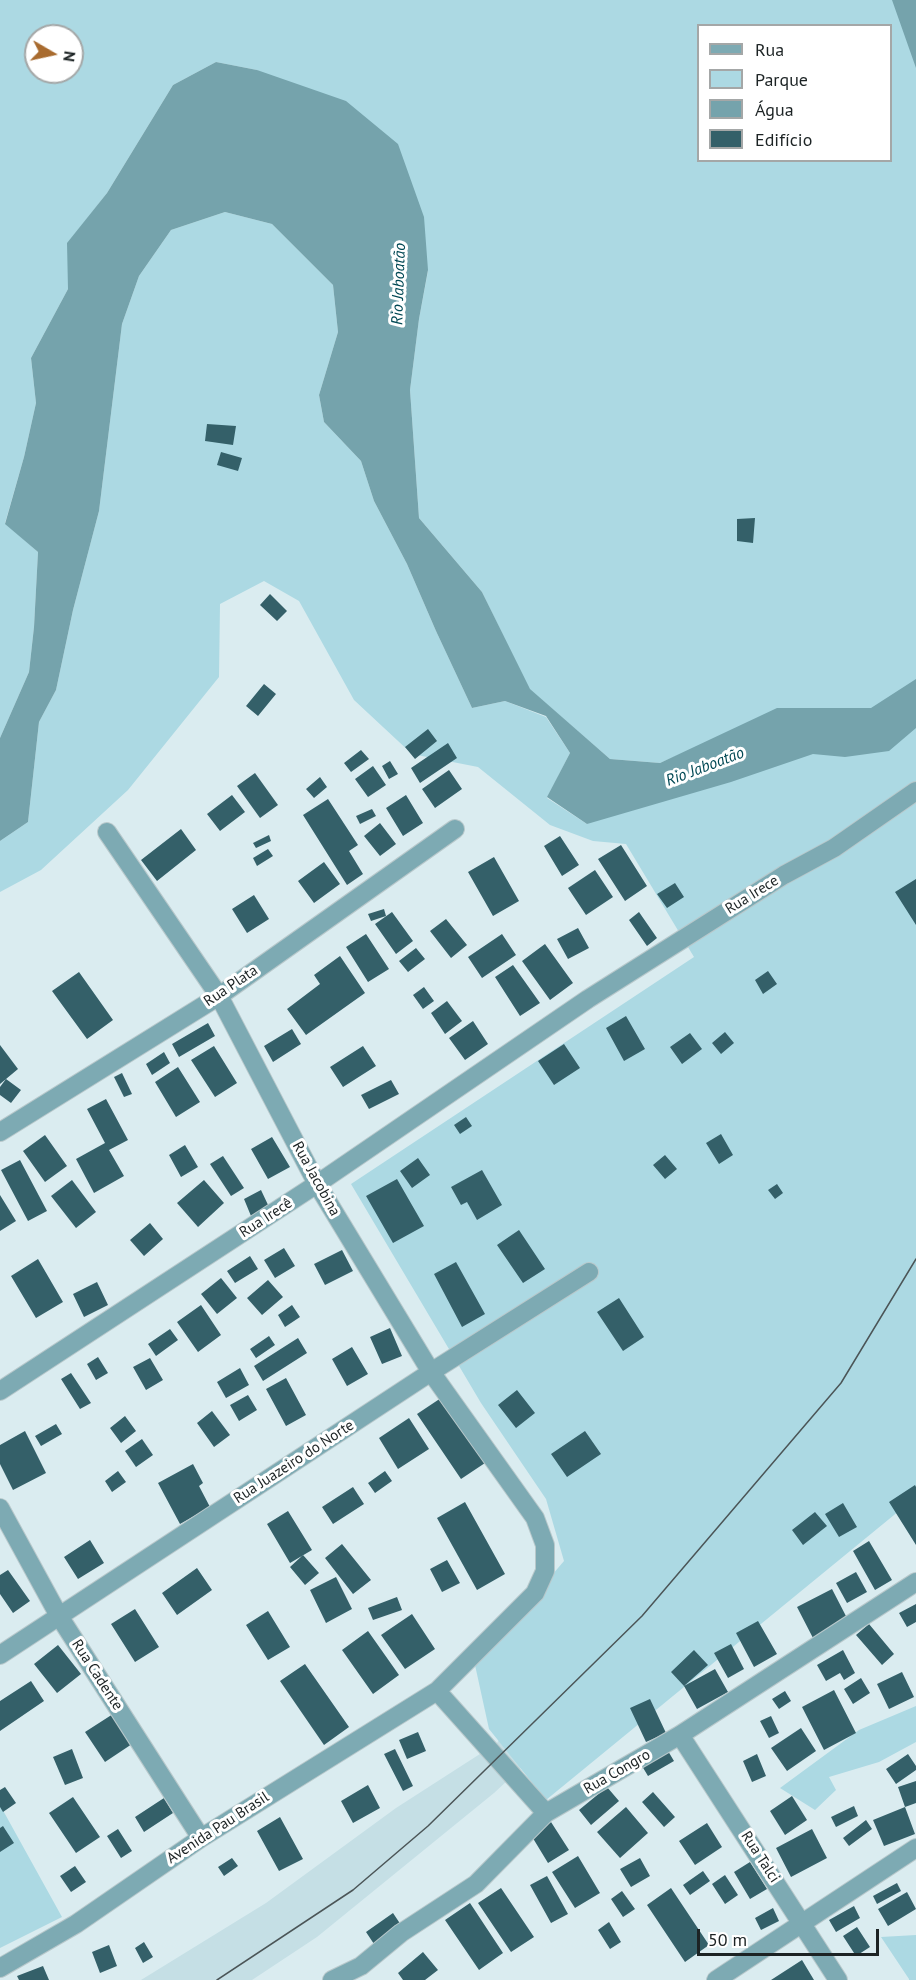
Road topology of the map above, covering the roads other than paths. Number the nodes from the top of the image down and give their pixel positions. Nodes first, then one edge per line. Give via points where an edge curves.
1 (916, 791) edge
2 (455, 829) dead end
3 (107, 832) dead end
4 (219, 996) junction
5 (588, 999) joint
6 (0, 1132) edge
7 (317, 1184) junction
8 (589, 1272) dead end
9 (431, 1372) junction
10 (0, 1391) edge
11 (0, 1508) edge
12 (535, 1518) joint
13 (916, 1582) edge
14 (59, 1616) junction
15 (0, 1655) edge
16 (437, 1691) junction
17 (680, 1735) junction
18 (546, 1813) junction
19 (201, 1838) junction
20 (916, 1848) edge
21 (803, 1924) junction
22 (0, 1968) edge
23 (332, 1980) edge
24 (716, 1980) edge
25 (838, 1980) edge

1 - 5 street, Rua Irece via 834,849
2 - 4 street, Rua Plata
3 - 4 street, Rua Jacobina
4 - 6 street, Rua Plata
4 - 7 street, Rua Jacobina
5 - 7 street, Rua Irecê
7 - 9 street, Rua Jacobina
7 - 10 street, Rua Irecê
8 - 9 street, Rua Juazeiro do Norte
9 - 12 street, Rua Jacobina
9 - 14 street, Rua Juazeiro do Norte
11 - 14 street, Rua Cadente
12 - 16 street, Avenida Pau Brasil via 545,1545 545,1570 535,1593
13 - 17 street, Rua Congro
14 - 15 street, Rua Juazeiro do Norte
14 - 19 street, Rua Cadente
16 - 18 street
16 - 19 street, Avenida Pau Brasil
17 - 18 street, Rua Congro
17 - 21 street, Rua Talci
18 - 23 street, Rua Congro via 476,1884 401,1933 361,1966
19 - 22 street, Avenida Pau Brasil via 76,1924
20 - 21 street
21 - 24 street
21 - 25 street, Rua Talci

